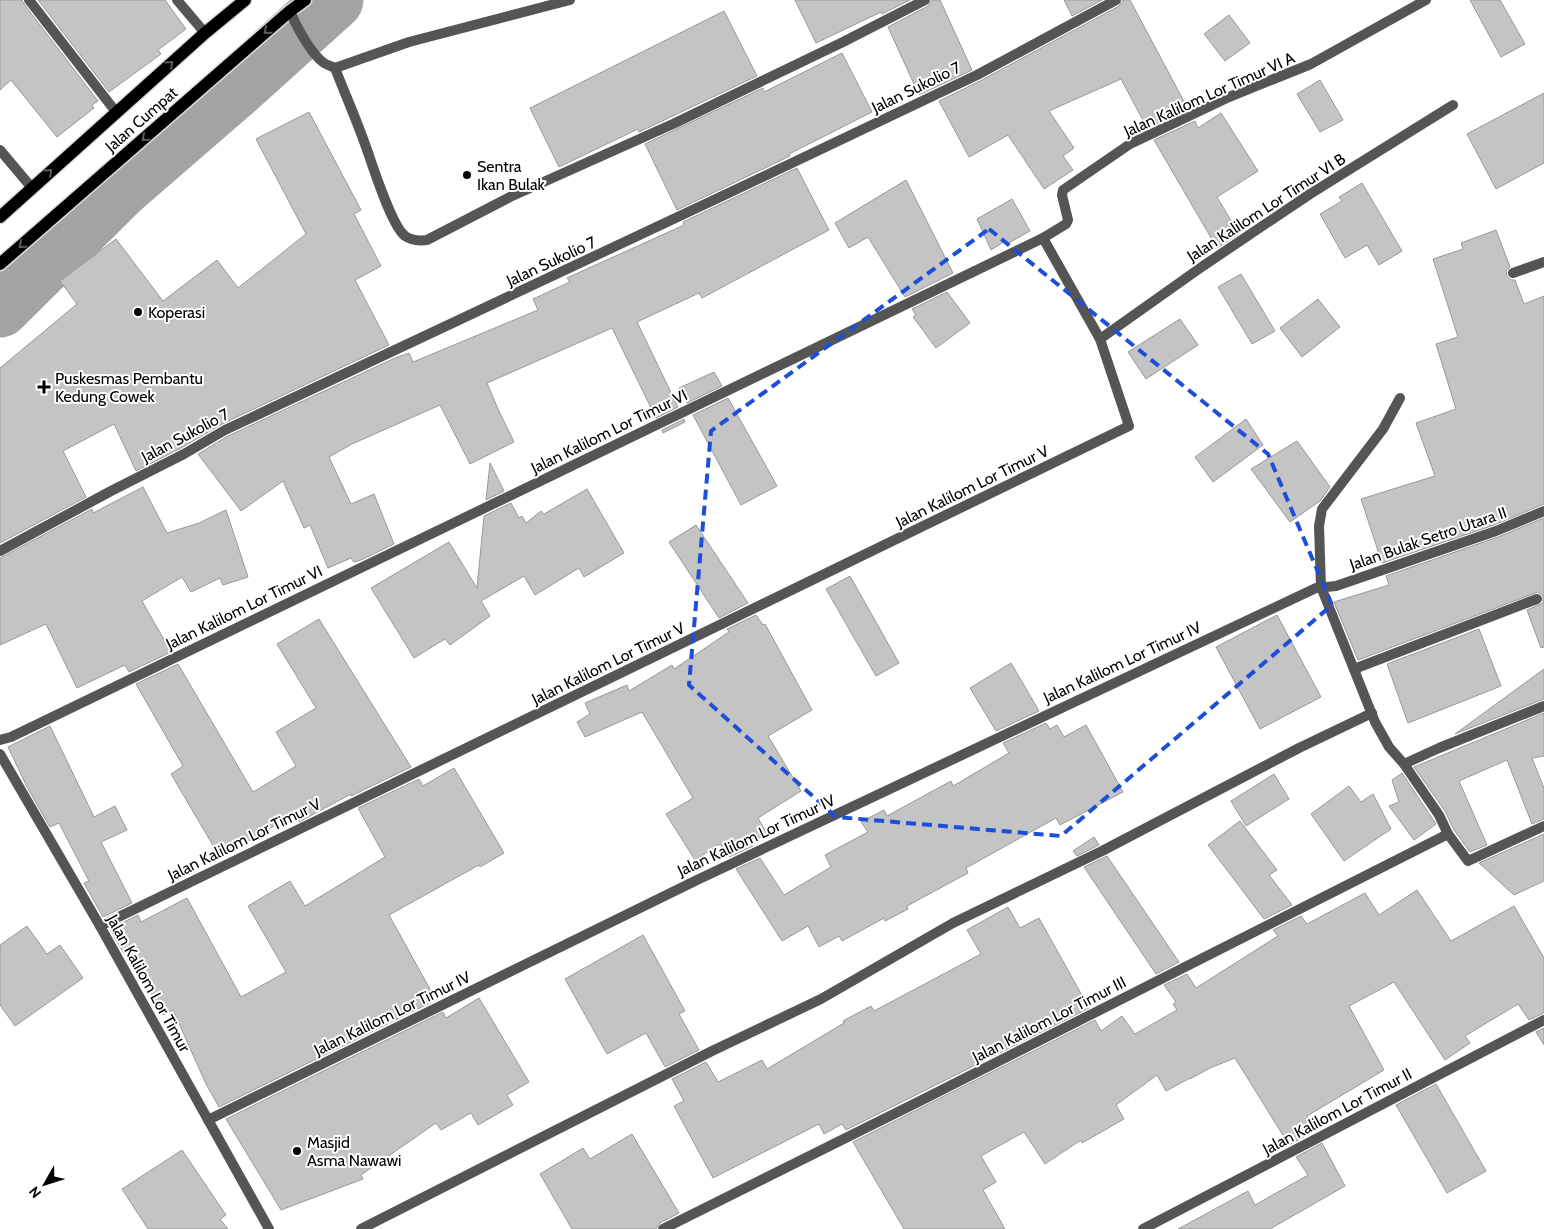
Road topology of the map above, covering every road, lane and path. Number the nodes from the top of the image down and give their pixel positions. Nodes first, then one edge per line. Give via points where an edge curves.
1 (29, 0) edge
2 (177, 0) edge
3 (245, 0) edge
4 (305, 0) edge
5 (570, 0) edge
6 (925, 0) edge
7 (1116, 0) edge
8 (1426, 0) edge
9 (290, 11) junction
10 (205, 33) junction
11 (335, 68) junction
12 (1453, 105) dead end
13 (116, 112) junction
14 (0, 150) edge
15 (32, 188) junction
16 (0, 217) edge
17 (1043, 238) junction
18 (1544, 262) edge
19 (0, 264) edge
20 (1513, 273) dead end
21 (1100, 338) junction
22 (1400, 398) dead end
23 (1544, 511) edge
24 (0, 551) edge
25 (1322, 587) junction
26 (1538, 599) dead end
27 (1354, 669) junction
28 (1544, 706) edge
29 (1372, 713) junction
30 (0, 740) edge
31 (0, 754) edge
32 (1404, 764) junction
33 (1544, 826) edge
34 (1448, 834) junction
35 (100, 926) junction
36 (1544, 1020) edge
37 (208, 1120) junction
38 (269, 1229) edge
39 (361, 1229) edge
40 (663, 1229) edge
41 (1143, 1229) edge

1 - 13 street
2 - 10 street
3 - 10 main road, Jalan Cumpat
4 - 9 main road, Jalan Cumpat
5 - 11 street via 409,42
6 - 11 street via 673,124 510,197 427,240 415,241 398,228
7 - 24 street, Jalan Sukolio 7 via 976,75 252,417
8 - 17 street, Jalan Kalilom Lor Timur VI A via 1311,64 1229,97 1130,144 1063,190 1068,220
9 - 11 street via 298,30 322,62
9 -> 19 main road, Jalan Cumpat
13 -> 10 main road, Jalan Cumpat
12 - 21 street, Jalan Kalilom Lor Timur VI B via 1310,194
15 -> 13 main road, Jalan Cumpat
14 - 15 street
15 - 16 main road, Jalan Cumpat
17 - 21 street
17 - 30 street, Jalan Kalilom Lor Timur VI
18 - 20 street
21 - 35 street, Jalan Kalilom Lor Timur V via 1129,426
22 - 25 street via 1384,429 1322,508 1319,542
23 - 25 street, Jalan Bulak Setro Utara II via 1496,531 1336,586
25 - 27 street
25 - 37 street, Jalan Kalilom Lor Timur IV via 697,880
26 - 27 street
27 - 29 street
28 - 32 street
29 - 32 street via 1389,746
29 - 39 street via 953,923 821,999
31 - 35 street, Jalan Kalilom Lor Timur
32 - 34 street via 1439,814
33 - 34 street via 1468,861
34 - 40 street, Jalan Kalilom Lor Timur III
35 - 37 street, Jalan Kalilom Lor Timur
36 - 41 street, Jalan Kalilom Lor Timur II
37 - 38 street, Jalan Kalilom Lor Timur

